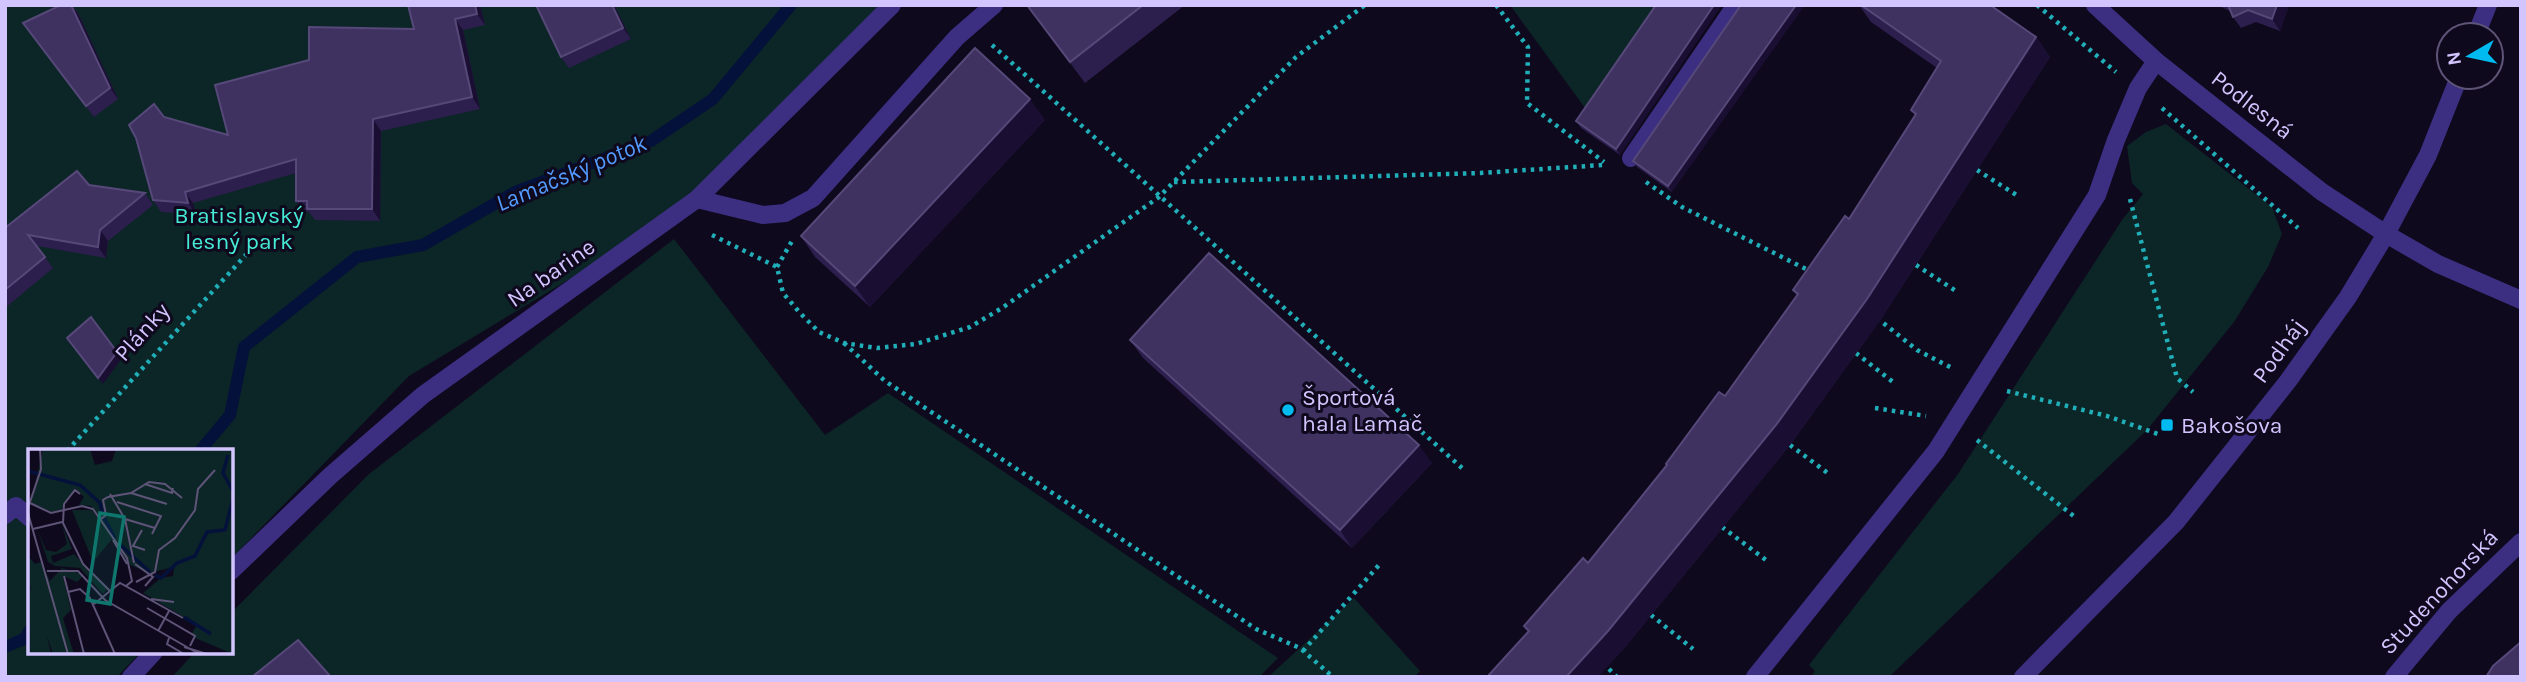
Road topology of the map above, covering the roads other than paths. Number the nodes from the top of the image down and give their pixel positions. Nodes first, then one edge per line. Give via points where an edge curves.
1 (891, 5) edge
2 (994, 5) edge
3 (1736, 5) edge
4 (2095, 5) edge
5 (2156, 61) junction
6 (2453, 91) edge
7 (1631, 158) edge
8 (697, 199) junction
9 (2386, 234) junction
10 (2521, 300) edge
11 (5, 515) edge
12 (28, 516) edge
13 (2521, 542) edge
14 (233, 569) edge
15 (152, 654) edge
16 (131, 677) edge
17 (1755, 677) edge
18 (2023, 677) edge
19 (2394, 677) edge

1 - 8 street, Na barine
2 - 8 street via 957,37 813,198 785,213 763,215
3 - 7 street
4 - 5 street, Podlesná
5 - 9 street, Podlesná via 2322,192
5 - 17 street via 2138,88 2097,195 1936,451
6 - 9 street, Podháj via 2428,155
8 - 14 street, Na barine via 423,395
9 - 10 street via 2438,264
9 - 18 street, Podháj via 2348,297 2223,465 2176,522
11 - 12 street via 16,506
13 - 19 street, Studenohorská via 2449,611
15 - 16 street

